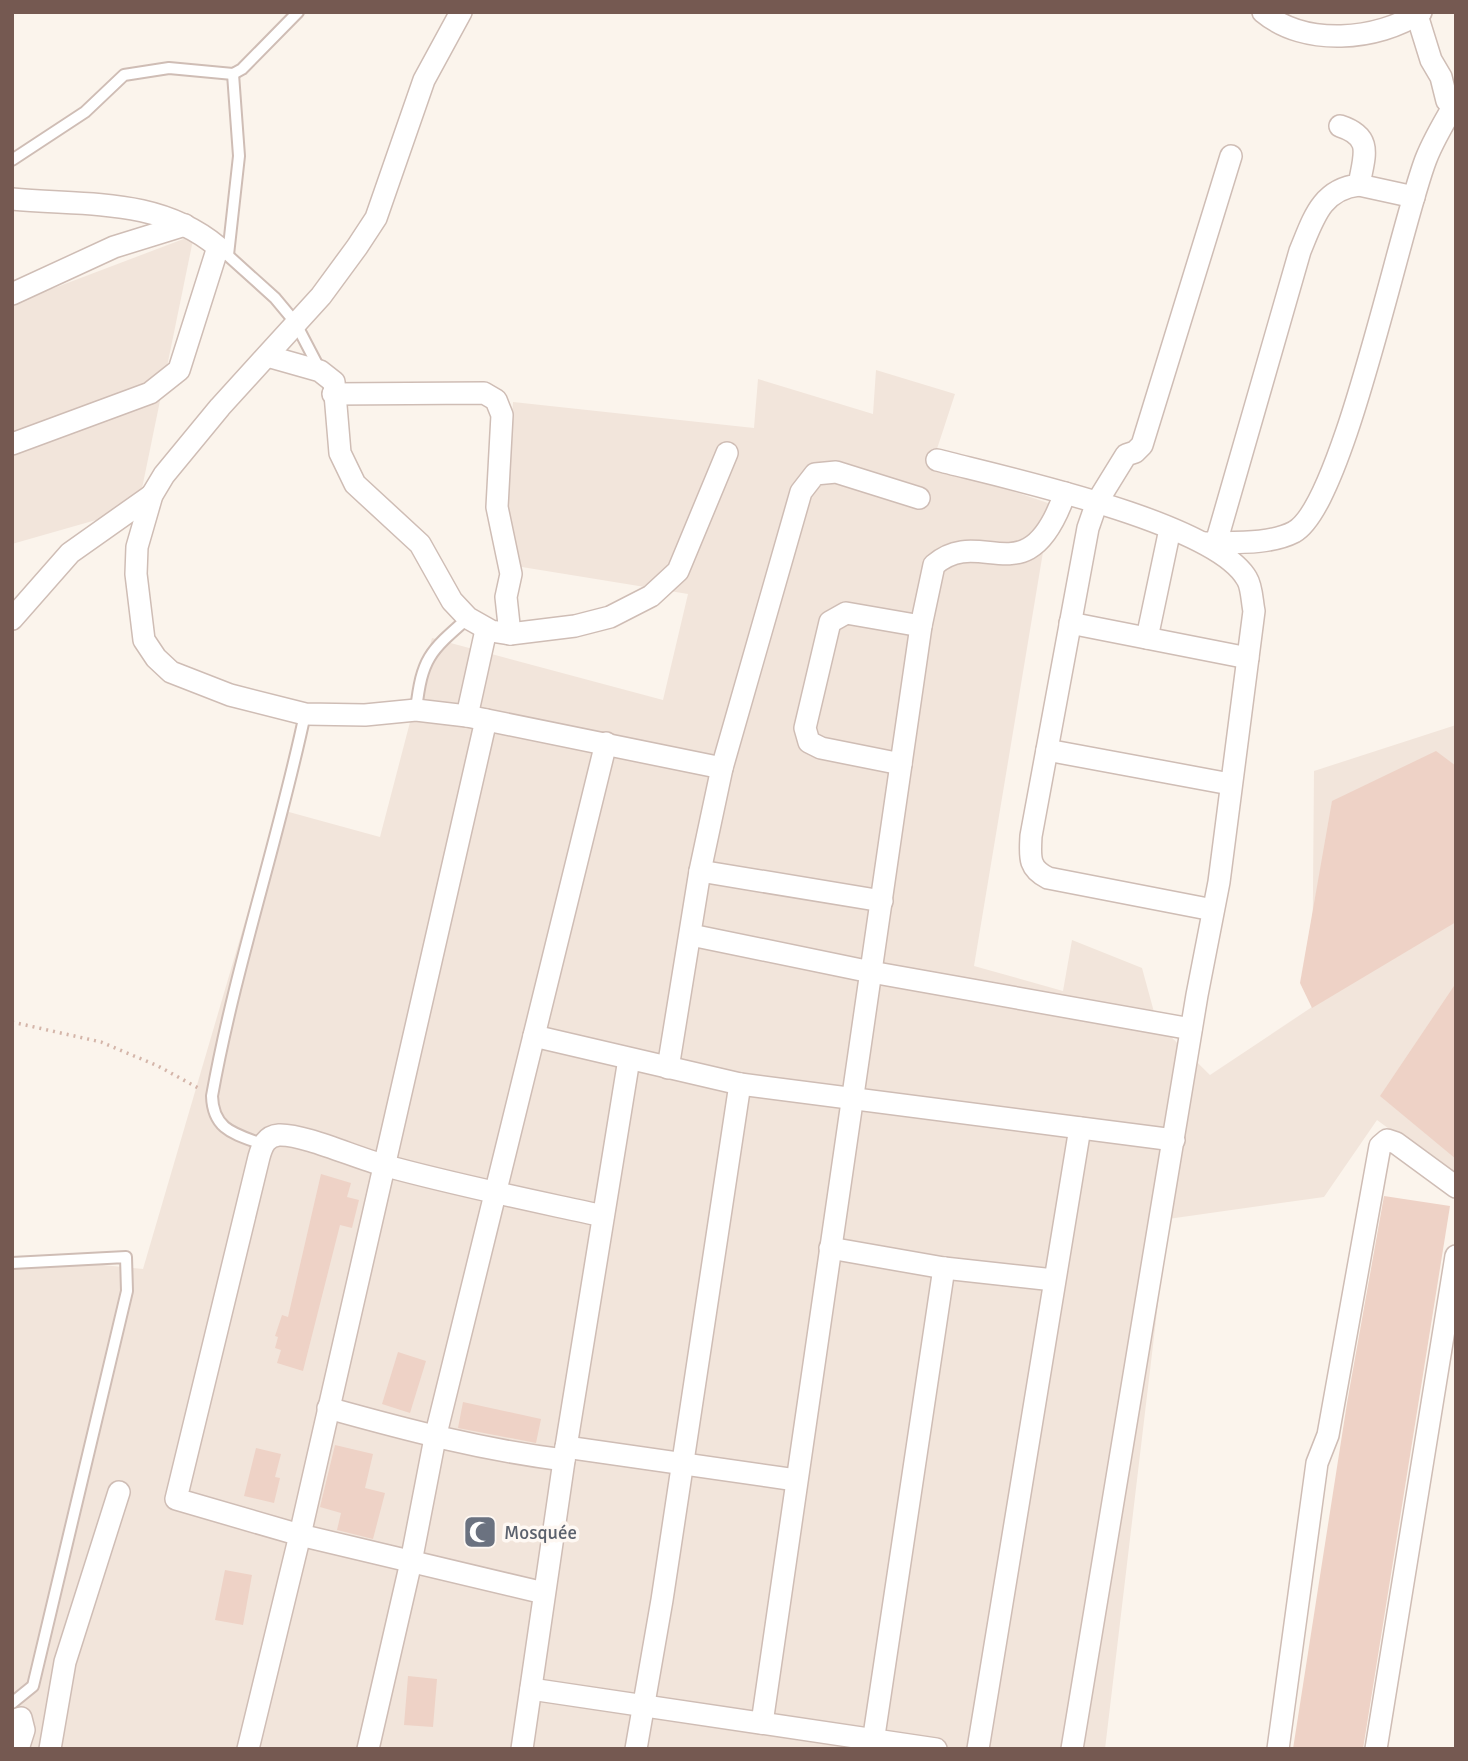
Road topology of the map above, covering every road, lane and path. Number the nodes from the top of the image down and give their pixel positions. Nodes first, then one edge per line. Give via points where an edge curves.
1 (298, 12) edge
2 (461, 12) edge
3 (1263, 12) edge
4 (1419, 13) edge
5 (233, 75) junction
6 (1454, 108) edge
7 (1340, 125) dead end
8 (1231, 156) dead end
9 (12, 160) edge
10 (1359, 185) junction
11 (1414, 197) junction
12 (12, 199) edge
13 (184, 225) junction
14 (223, 251) junction
15 (12, 293) edge
16 (295, 323) junction
17 (267, 356) junction
18 (320, 371) junction
19 (333, 394) junction
20 (12, 444) edge
21 (727, 453) dead end
22 (937, 460) dead end
23 (1065, 493) junction
24 (152, 495) junction
25 (919, 498) dead end
26 (1097, 502) junction
27 (1170, 529) junction
28 (1210, 543) junction
29 (468, 618) junction
30 (12, 619) edge
31 (1070, 623) junction
32 (921, 626) junction
33 (486, 630) junction
34 (510, 634) junction
35 (1147, 638) junction
36 (1248, 658) junction
37 (416, 710) junction
38 (305, 714) junction
39 (476, 718) junction
40 (606, 743) junction
41 (1046, 750) junction
42 (901, 764) junction
43 (722, 768) junction
44 (1230, 785) junction
45 (700, 870) junction
46 (882, 901) junction
47 (1213, 910) junction
48 (691, 935) junction
49 (871, 972) junction
50 (12, 1022) edge
51 (1191, 1029) junction
52 (534, 1036) junction
53 (629, 1059) junction
54 (668, 1068) junction
55 (740, 1084) junction
56 (212, 1096) junction
57 (852, 1101) junction
58 (1080, 1128) junction
59 (1174, 1140) junction
60 (262, 1144) junction
61 (382, 1165) junction
62 (1456, 1187) edge
63 (493, 1192) junction
64 (603, 1216) junction
65 (830, 1248) junction
66 (1456, 1256) edge
67 (12, 1263) edge
68 (944, 1268) junction
69 (1054, 1280) junction
70 (328, 1408) junction
71 (435, 1438) junction
72 (565, 1453) junction
73 (683, 1463) junction
74 (796, 1480) junction
75 (119, 1492) dead end
76 (300, 1535) junction
77 (411, 1563) junction
78 (544, 1593) junction
79 (531, 1689) junction
80 (12, 1703) edge
81 (643, 1706) junction
82 (12, 1721) edge
83 (762, 1723) junction
84 (873, 1745) edge
85 (19, 1749) edge
86 (50, 1749) edge
87 (248, 1749) edge
88 (368, 1749) edge
89 (522, 1749) edge
90 (636, 1749) edge
91 (936, 1749) edge
92 (978, 1749) edge
93 (1072, 1749) edge
94 (1278, 1749) edge
95 (1376, 1749) edge

1 - 5 lane
2 - 16 street via 424,80 376,218 341,272
3 - 4 street via 1293,30 1348,36 1398,25
4 - 6 street via 1431,60
5 - 9 lane via 169,68 124,75 85,112
5 - 14 lane via 239,156
6 - 11 street via 1426,159
7 - 10 street via 1357,131 1363,139
8 - 26 street via 1142,445 1126,455
10 - 11 street
10 - 28 street via 1344,187 1328,197 1300,251
11 - 28 street via 1346,434 1320,501 1296,531 1255,541
12 - 13 street via 127,206
13 - 14 street
13 - 15 street via 114,247
14 - 16 lane via 275,298
14 - 20 street via 179,370 169,381 150,393
16 - 17 street
16 - 18 lane
17 - 18 street
17 - 24 street via 164,474
18 - 19 street via 334,382
19 - 29 street via 340,453 355,484 420,544 452,601
19 - 34 street via 484,393 496,400 502,415 497,507 511,574 506,597
21 - 34 street via 678,571 651,596 610,617
22 - 23 street
23 - 26 street
23 - 32 street via 1045,535 1028,550 1008,555 956,552 934,565
24 - 30 street via 70,553
24 - 38 street via 137,547 136,574 144,640 156,658 171,672 198,683
25 - 43 street via 836,472 815,474 804,485
26 - 27 street
26 - 31 street
27 - 28 street
27 - 35 street
28 - 36 street via 1247,579 1254,611
29 - 33 street
29 - 37 lane via 428,658 420,677
31 - 35 street
31 - 41 street
32 - 42 street
32 - 42 street via 846,612 834,618 827,626 805,728 809,742 821,748
33 - 34 street
33 - 39 street
35 - 36 street
36 - 44 street
37 - 38 street
37 - 39 street
38 - 56 lane
39 - 40 street
39 - 61 street
40 - 43 street
40 - 52 street
41 - 44 street
41 - 47 street via 1031,836 1030,860 1035,871
42 - 46 street
43 - 45 street
44 - 47 street
45 - 46 street
45 - 48 street
46 - 49 street
47 - 51 street
48 - 49 street
48 - 54 street
49 - 51 street
49 - 57 street
50 - 56 path via 101,1042
51 - 59 street
52 - 53 street
52 - 63 street
53 - 54 street
53 - 64 street
54 - 55 street
55 - 57 street
55 - 73 street
56 - 60 lane via 218,1123 226,1131
57 - 58 street
57 - 65 street
58 - 59 street
58 - 69 street
59 - 93 street
60 - 61 street via 278,1135
60 - 76 street via 176,1499
61 - 63 street
61 - 70 street
62 - 94 street via 1396,1143 1387,1140 1380,1146 1328,1436 1317,1463
63 - 64 street
63 - 71 street
64 - 72 street
65 - 68 street
65 - 74 street
66 - 95 street
67 - 80 lane via 126,1257 127,1292 33,1686
68 - 69 street
68 - 84 street
69 - 92 street
70 - 71 street
70 - 76 street
71 - 72 street via 510,1453
71 - 77 street
72 - 73 street
72 - 78 street
73 - 74 street
73 - 81 street
74 - 83 street
75 - 86 street via 65,1662
76 - 77 street
76 - 87 street
77 - 78 street
77 - 88 street
78 - 79 street
79 - 81 street
79 - 89 street
81 - 83 street
81 - 90 street
82 - 85 street via 21,1718 24,1730
83 - 84 street
84 - 91 street

